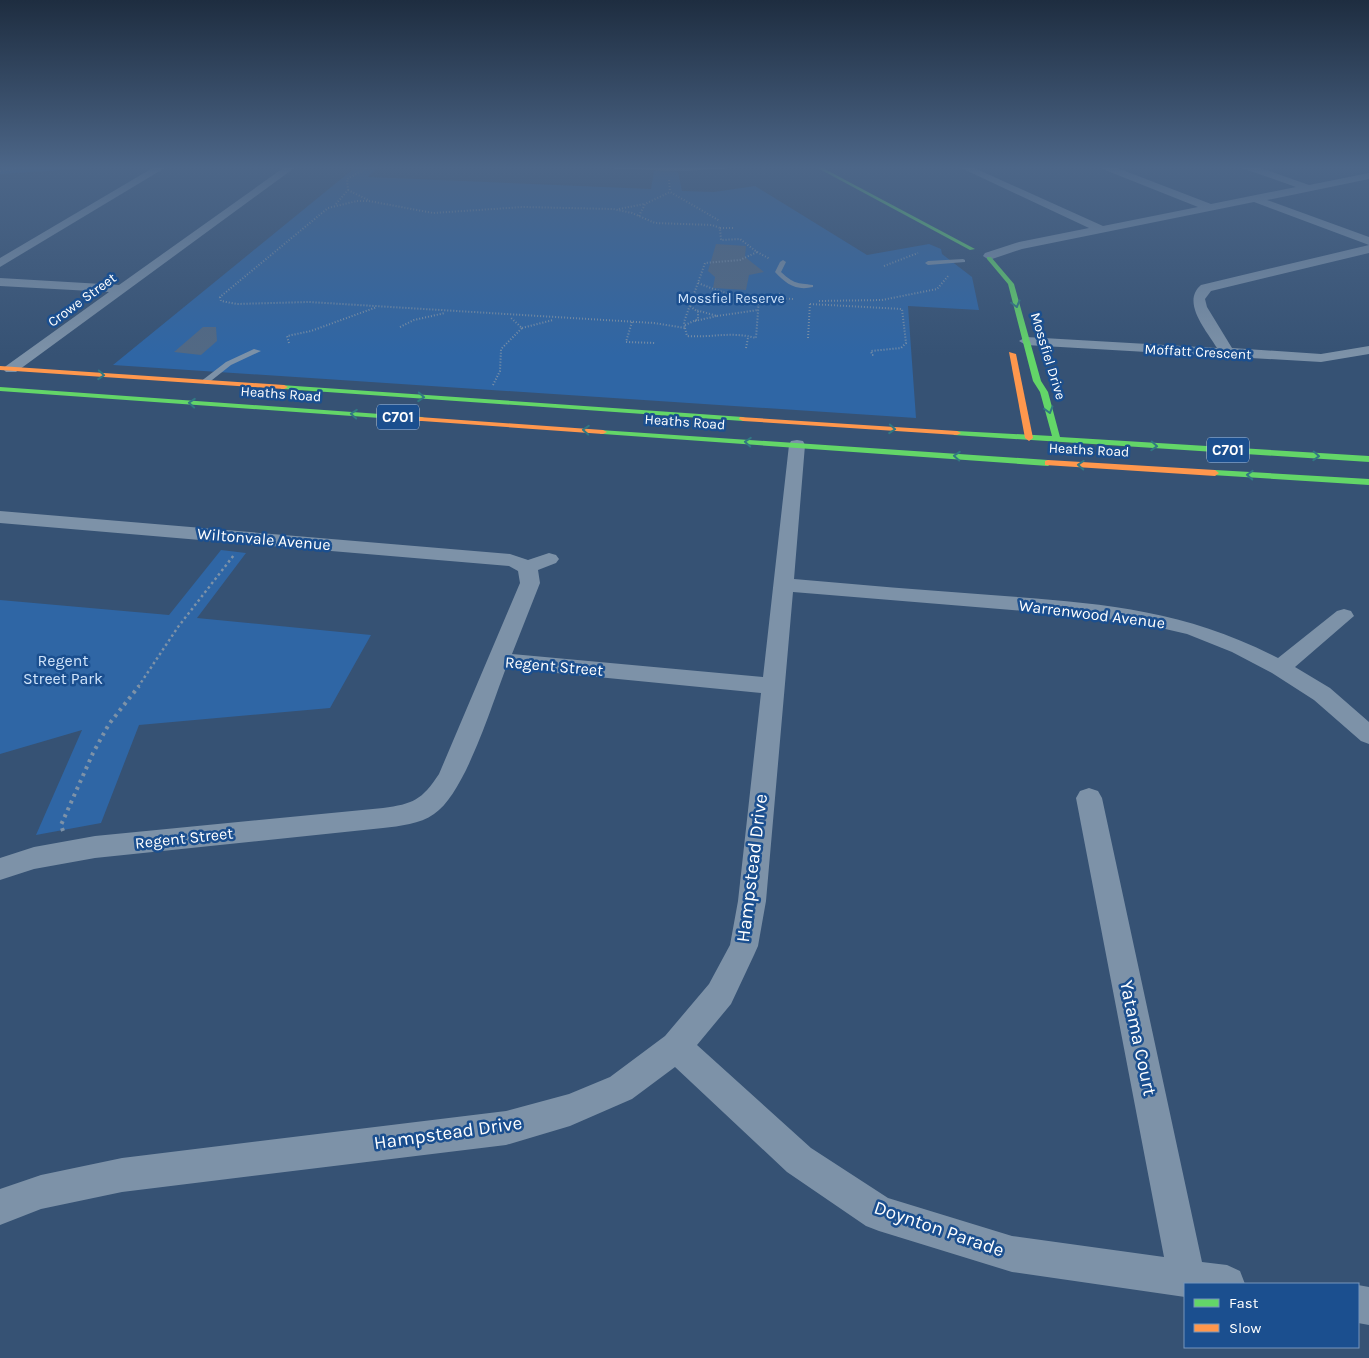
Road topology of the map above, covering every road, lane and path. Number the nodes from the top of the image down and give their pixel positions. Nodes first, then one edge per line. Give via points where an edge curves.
1 (57, 229) edge
2 (204, 229) edge
3 (301, 229) edge
4 (720, 229) edge
5 (910, 229) edge
6 (932, 229) edge
7 (1098, 229) edge
8 (1336, 229) edge
9 (1369, 242) edge
10 (1020, 246) junction
11 (973, 249) junction
12 (1369, 249) edge
13 (922, 251) dead end
14 (757, 252) junction
15 (952, 253) junction
16 (989, 257) junction
17 (772, 262) dead end
18 (783, 262) dead end
19 (0, 263) edge
20 (972, 264) junction
21 (884, 266) dead end
22 (954, 270) dead end
23 (993, 280) dead end
24 (0, 282) edge
25 (698, 283) junction
26 (811, 286) dead end
27 (122, 289) junction
28 (786, 290) dead end
29 (759, 298) junction
30 (810, 300) dead end
31 (820, 301) dead end
32 (810, 304) junction
33 (378, 306) junction
34 (690, 306) junction
35 (696, 310) junction
36 (758, 310) junction
37 (451, 311) junction
38 (501, 315) junction
39 (717, 316) junction
40 (564, 319) junction
41 (695, 321) junction
42 (632, 322) junction
43 (400, 327) dead end
44 (685, 327) junction
45 (522, 328) junction
46 (748, 338) junction
47 (808, 338) dead end
48 (1017, 341) junction
49 (289, 343) dead end
50 (656, 343) dead end
51 (746, 348) dead end
52 (1369, 350) edge
53 (257, 351) dead end
54 (1227, 354) junction
55 (875, 355) dead end
56 (5, 369) edge
57 (204, 382) junction
58 (0, 389) edge
59 (486, 401) junction
60 (797, 434) junction
61 (1029, 438) junction
62 (1057, 440) junction
63 (1369, 459) edge
64 (1030, 462) junction
65 (1062, 464) junction
66 (1369, 482) edge
67 (0, 517) edge
68 (240, 550) dead end
69 (549, 559) dead end
70 (527, 567) junction
71 (784, 584) junction
72 (1344, 616) dead end
73 (498, 660) junction
74 (1280, 668) junction
75 (773, 686) junction
76 (1369, 735) edge
77 (1089, 798) dead end
78 (64, 838) dead end
79 (0, 868) edge
80 (676, 1047) junction
81 (0, 1207) edge
82 (1187, 1278) junction
83 (1220, 1283) edge

1 - 19 street
2 - 27 street, Crowe Street
3 - 33 path via 220,297 221,301
4 - 14 path via 721,240 740,240
5 - 15 main road
6 - 11 main road
7 - 10 street
8 - 9 street
10 - 11 street
10 - 16 street
11 - 15 main road
11 - 16 main road
12 - 54 street via 1200,292 1200,307
13 - 21 path
14 - 17 path
14 - 25 path via 738,260 705,263
15 - 20 main road
15 - 20 lane via 928,263
16 - 20 main road
16 -> 48 main road, Mossfiel Drive via 1011,284
18 - 26 lane via 778,272 789,282 799,288
20 - 23 main road
22 - 31 path via 937,288 863,302
24 - 27 street
25 - 29 path via 732,295
25 - 34 path
27 - 56 street, Crowe Street
28 - 29 path via 774,297
29 - 36 path
30 - 32 path
32 - 47 path
32 - 55 path via 902,309 906,343 901,348 872,351
33 - 37 path
33 - 49 path via 311,331 288,336
34 - 35 path
34 - 44 path
35 - 39 path
35 - 41 path via 698,319
36 - 39 path
36 - 46 path via 756,338
37 - 38 path
37 - 43 path
38 - 40 path
38 - 45 path via 512,318
39 - 41 path
40 - 42 path
40 - 45 path
41 - 44 path
42 - 44 path
42 - 50 path via 626,342
44 - 46 path via 687,336 738,333
45 - 59 path via 501,349 500,370
46 - 51 path
48 - 54 street, Moffatt Crescent
48 - 61 main road, Mossfiel Drive
48 -> 62 main road, Mossfiel Drive via 1044,392
52 - 54 street, Moffatt Crescent via 1321,358
53 - 57 lane via 231,362
56 -> 57 main road, Heaths Road / C701
57 -> 59 main road, Heaths Road / C701
60 -> 58 main road, Heaths Road / C701
59 - 60 main road, Heaths Road / C701
60 -> 61 main road, Heaths Road / C701
64 -> 60 main road, Heaths Road / C701
60 - 71 street, Hampstead Drive
61 - 62 main road, Heaths Road / C701
61 - 64 main road, Mossfiel Drive
62 -> 63 main road, Heaths Road / C701
62 - 65 main road, Mossfiel Drive
64 - 65 main road, Heaths Road / C701
66 -> 65 main road, Heaths Road / C701
67 - 70 street, Wiltonvale Avenue via 510,560
68 - 78 path via 178,627 133,695 109,724 61,825
69 - 70 street
70 - 73 street via 531,574 530,583
71 - 74 street, Warrenwood Avenue via 1148,618 1232,644
71 - 75 street, Hampstead Drive
72 - 74 street
73 - 75 street, Regent Street
73 - 79 street, Regent Street via 434,812 96,847 34,858
74 - 76 street, Warrenwood Avenue via 1322,694
75 - 80 street, Hampstead Drive via 752,901 744,946 720,994
77 - 82 street, Yatama Court
80 - 81 street, Hampstead Drive via 621,1088 570,1110 506,1128 122,1175 42,1192
80 - 82 street, Doynton Parade via 799,1160 879,1213 1012,1254
82 - 83 street, Doynton Parade

